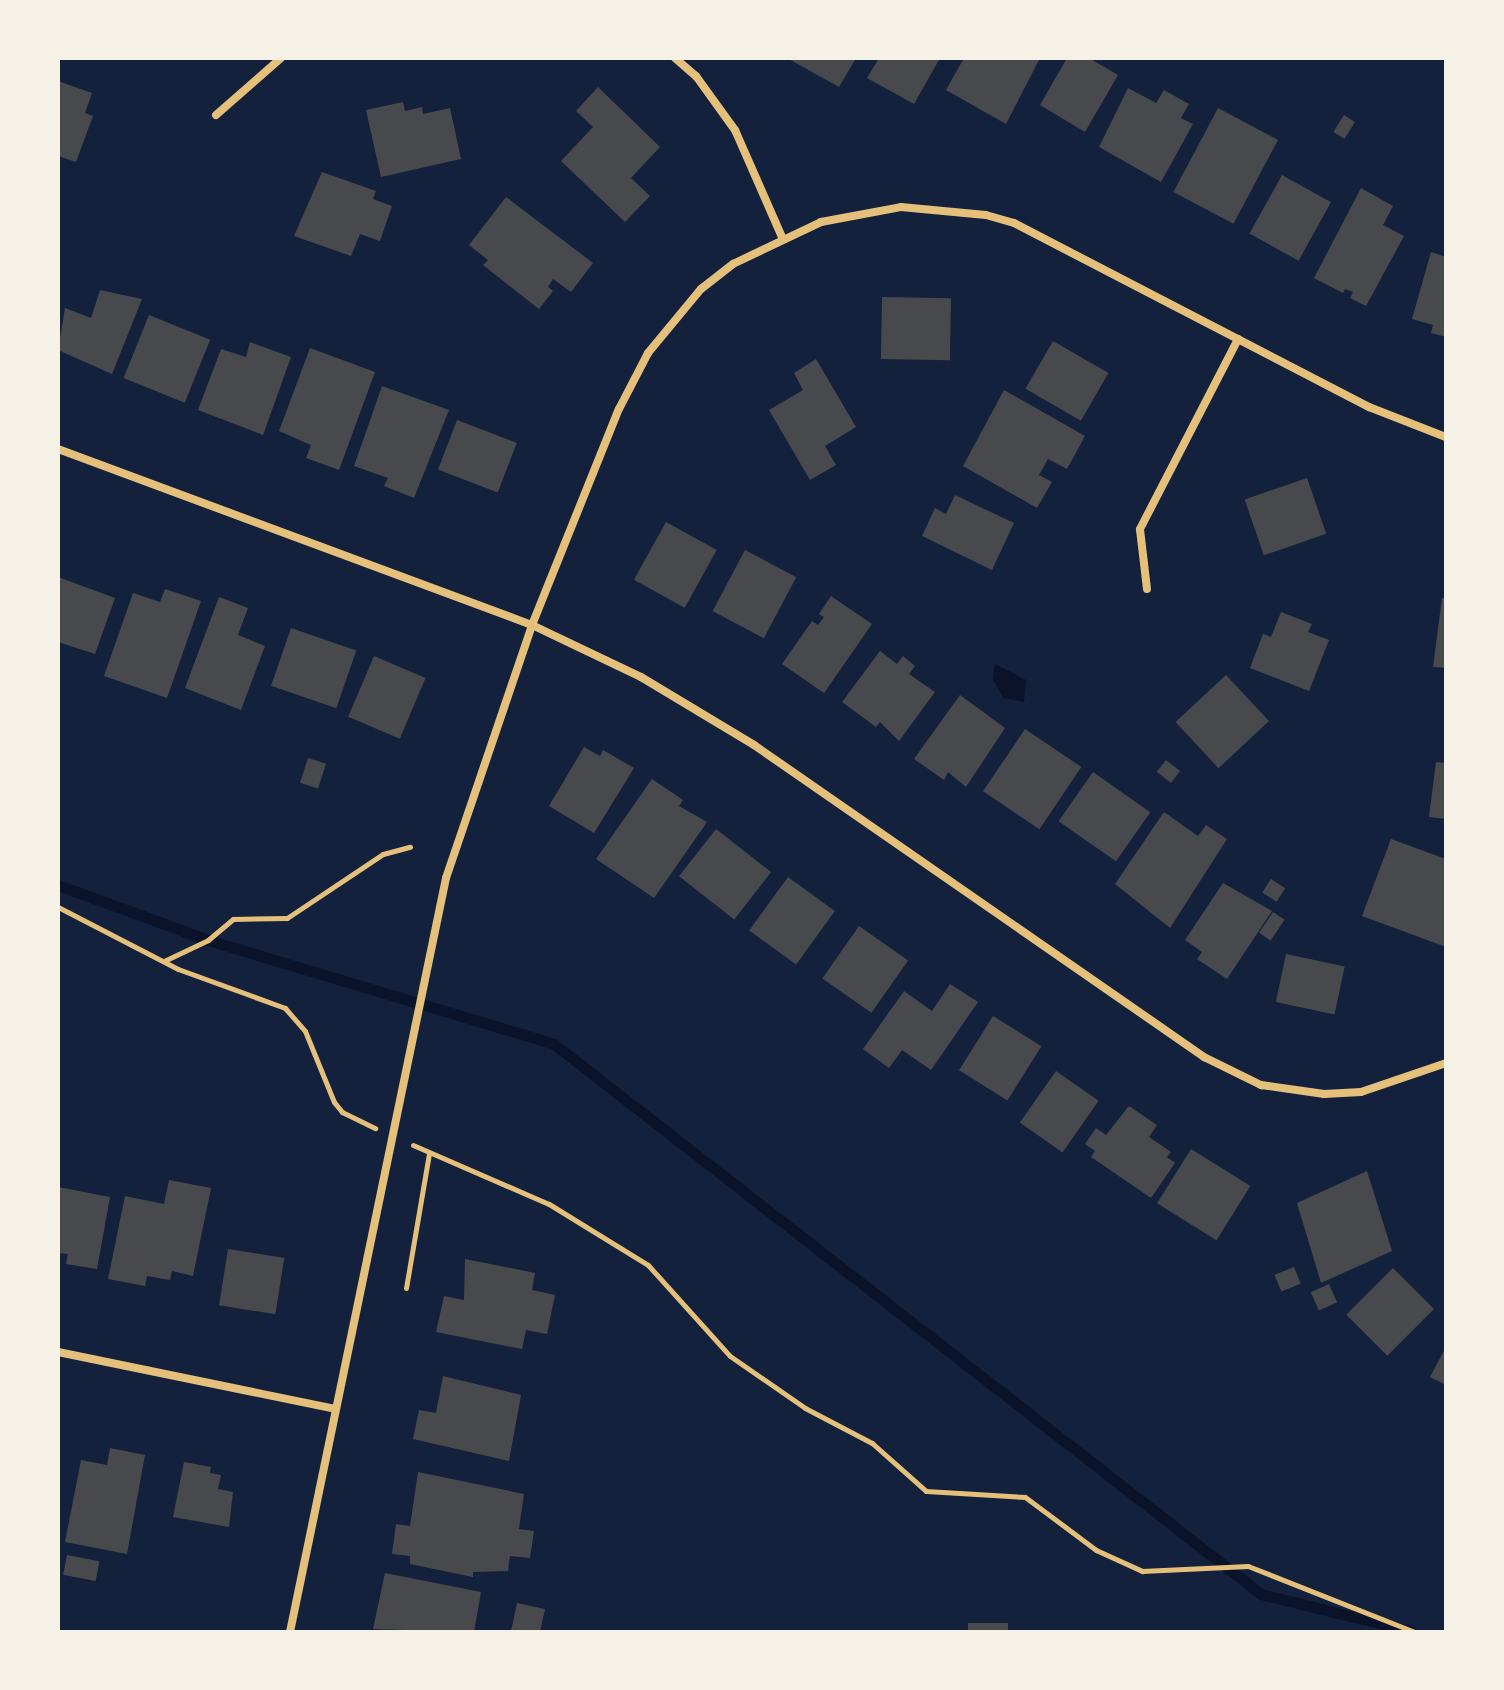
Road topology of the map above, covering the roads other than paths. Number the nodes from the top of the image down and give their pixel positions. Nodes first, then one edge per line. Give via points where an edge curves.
1 (281, 58) edge
2 (675, 58) edge
3 (216, 115) dead end
4 (782, 237) junction
5 (1238, 339) junction
6 (1446, 437) edge
7 (58, 449) edge
8 (1147, 589) dead end
9 (532, 625) junction
10 (1446, 1063) edge
11 (58, 1352) edge
12 (335, 1409) junction
13 (290, 1632) edge

1 - 3 street
2 - 4 street via 702,83 735,130
4 - 5 street via 821,222 901,207 986,215 1014,223
4 - 9 street via 701,289 648,353 619,409
5 - 6 street via 1369,407
5 - 8 street via 1140,529
7 - 9 street
9 - 10 street via 717,719 1204,1057 1238,1074 1294,1092 1361,1092
9 - 12 street via 446,878
11 - 12 street
12 - 13 street

